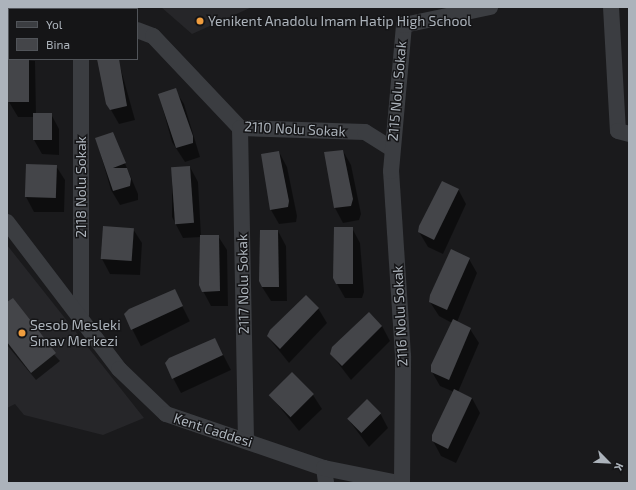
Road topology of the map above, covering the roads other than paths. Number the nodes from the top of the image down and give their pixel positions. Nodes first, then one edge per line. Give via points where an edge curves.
1 (490, 7) edge
2 (611, 7) edge
3 (138, 30) edge
4 (81, 60) edge
5 (240, 128) junction
6 (629, 134) edge
7 (392, 149) junction
8 (7, 222) edge
9 (81, 315) junction
10 (246, 440) junction
11 (325, 476) edge
12 (398, 483) edge
13 (402, 483) edge

1 - 7 street, 2115 Nolu Sokak via 404,25
2 - 6 street via 618,131
3 - 5 street, 2110 Nolu Sokak via 153,36
4 - 9 street, 2118 Nolu Sokak
5 - 7 street, 2110 Nolu Sokak via 365,132
5 - 10 street, 2117 Nolu Sokak
7 - 13 street, 2116 Nolu Sokak via 403,356
8 - 9 street, Kent Caddesi
9 - 10 street, Kent Caddesi via 119,369 166,414
10 - 11 street, Kent Caddesi
11 - 12 street, Kent Caddesi

